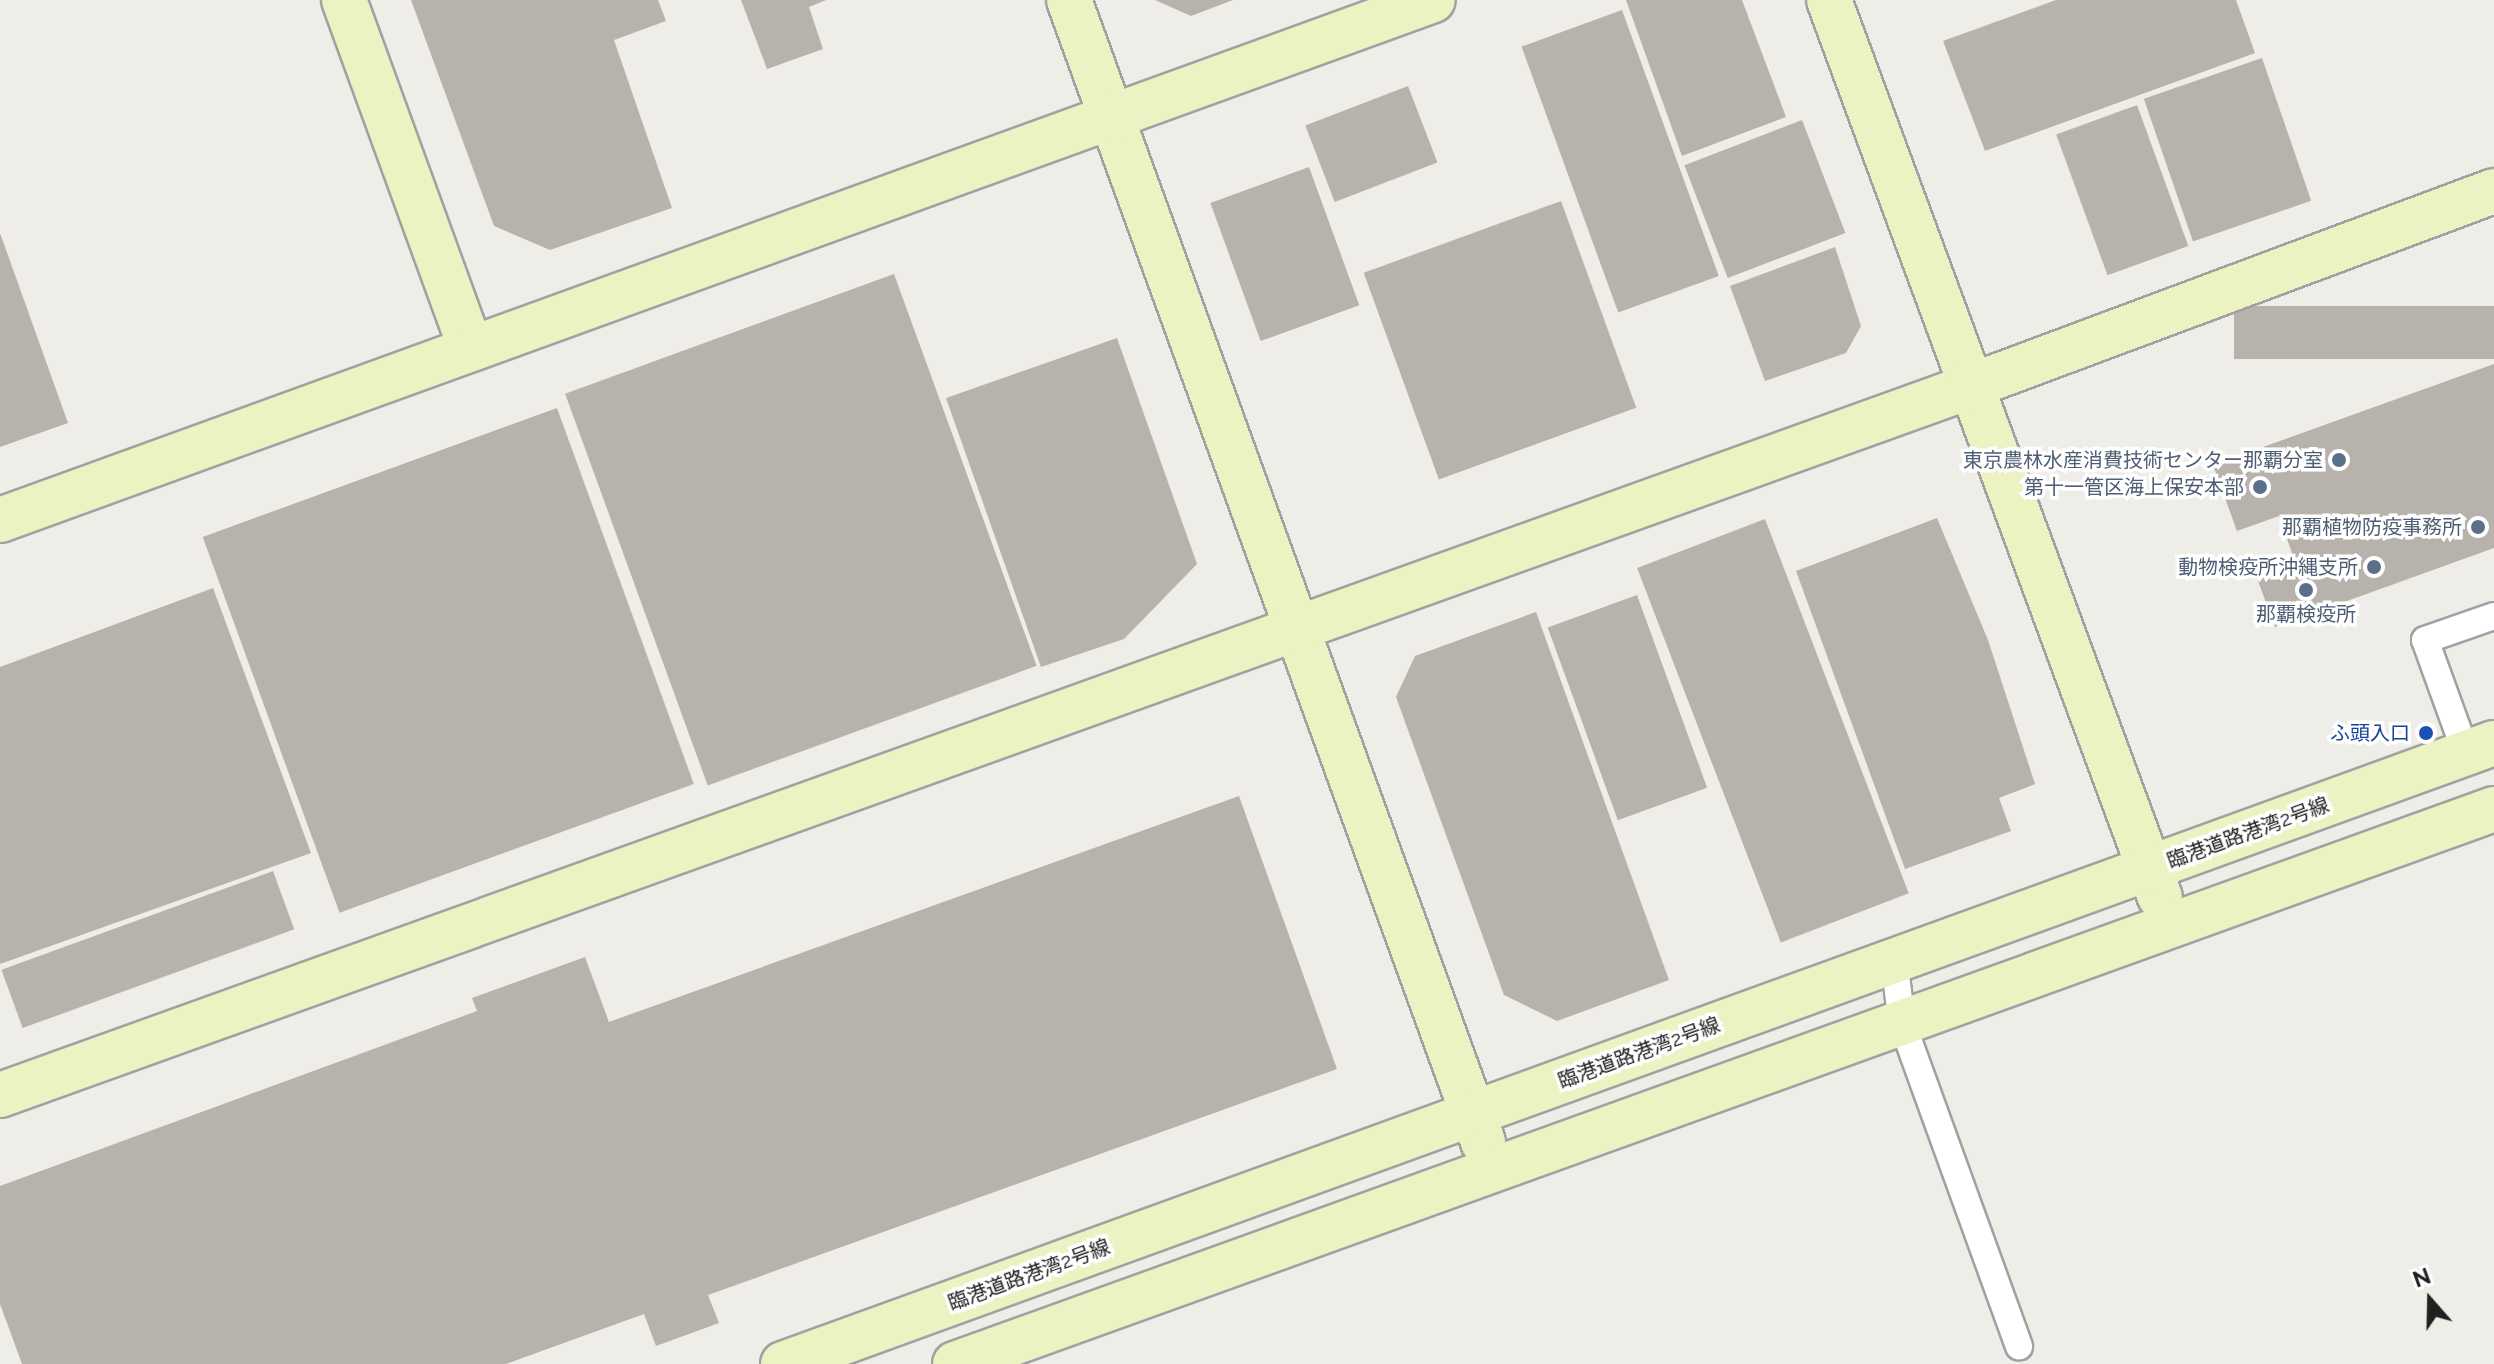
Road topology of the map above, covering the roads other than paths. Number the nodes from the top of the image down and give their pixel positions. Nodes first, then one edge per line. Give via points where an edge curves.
1 (344, 0) edge
2 (1069, 0) edge
3 (1433, 0) edge
4 (1829, 0) edge
5 (1111, 117) junction
6 (2494, 191) edge
7 (471, 349) junction
8 (1971, 386) junction
9 (0, 520) edge
10 (2494, 616) edge
11 (1295, 629) junction
12 (2480, 748) edge
13 (2494, 809) edge
14 (2149, 869) junction
15 (2170, 926) junction
16 (1894, 960) junction
17 (1902, 1023) junction
18 (0, 1095) edge
19 (1473, 1114) junction
20 (1492, 1171) junction
21 (2019, 1346) dead end
22 (783, 1364) edge
23 (955, 1364) edge

1 - 7 street
2 - 5 street
3 - 5 street
4 - 8 street
5 - 7 street
5 - 11 street
6 - 8 street
7 - 9 street
8 - 11 street
8 - 14 street
10 - 12 lane via 2425,640
11 - 18 street
11 - 19 street
12 - 14 street, 臨港道路港湾2号線
13 - 15 street
14 - 15 street
14 - 16 street, 臨港道路港湾2号線
15 - 17 street
16 - 17 lane
16 - 19 street, 臨港道路港湾2号線
17 - 20 street
17 - 21 lane
19 - 20 street
19 - 22 street, 臨港道路港湾2号線
20 - 23 street

